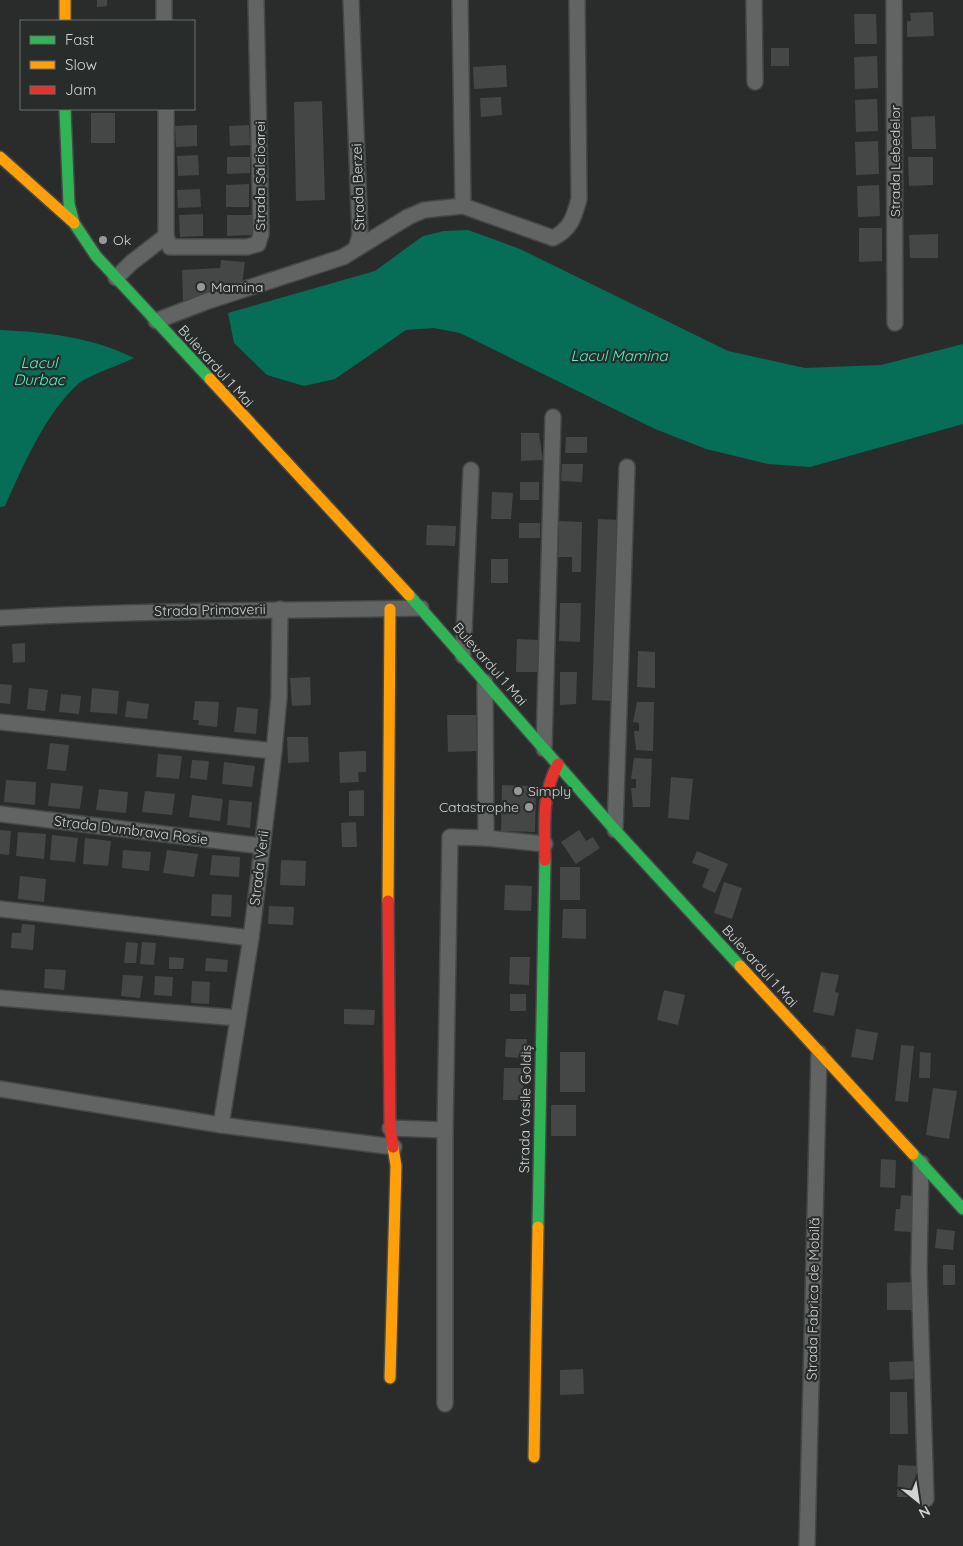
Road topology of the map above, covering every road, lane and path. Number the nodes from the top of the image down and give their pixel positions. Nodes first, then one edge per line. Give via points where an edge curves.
1 (65, 0) edge
2 (164, 0) edge
3 (256, 0) edge
4 (351, 0) edge
5 (460, 0) edge
6 (578, 0) edge
7 (754, 0) edge
8 (894, 0) edge
9 (65, 20) edge
10 (164, 20) edge
11 (755, 82) dead end
12 (65, 110) edge
13 (166, 110) edge
14 (0, 157) edge
15 (463, 206) junction
16 (74, 224) junction
17 (166, 236) junction
18 (356, 249) junction
19 (116, 278) junction
20 (156, 321) junction
21 (895, 323) dead end
22 (553, 417) dead end
23 (627, 467) dead end
24 (471, 470) dead end
25 (420, 608) junction
26 (280, 609) junction
27 (390, 609) junction
28 (0, 618) edge
29 (463, 656) junction
30 (486, 682) junction
31 (0, 722) edge
32 (544, 749) junction
33 (274, 752) junction
34 (558, 764) junction
35 (0, 814) edge
36 (615, 830) junction
37 (486, 838) junction
38 (545, 844) junction
39 (261, 846) junction
40 (0, 909) edge
41 (251, 938) junction
42 (0, 998) edge
43 (238, 1018) junction
44 (819, 1053) junction
45 (0, 1089) edge
46 (221, 1125) junction
47 (390, 1128) junction
48 (446, 1130) junction
49 (394, 1147) junction
50 (921, 1163) junction
51 (963, 1209) edge
52 (390, 1378) dead end
53 (445, 1404) dead end
54 (534, 1458) dead end
55 (926, 1499) dead end
56 (807, 1546) edge

1 - 9 street
2 - 10 street
3 - 17 street, Strada Sălcioarei via 261,234 258,244 178,249 170,247
4 - 18 street, Strada Berzei via 360,235
5 - 15 street
6 - 15 street via 579,199 572,224 553,238
7 - 11 street
8 - 21 street, Strada Lebedelor
12 - 16 street, Bulevardul 1 Mai via 68,187
13 - 17 street
14 - 16 street
15 - 18 street via 424,210
16 - 19 street, Bulevardul 1 Mai
17 - 19 street via 131,262
18 - 20 street, Strada Berzei via 343,257
19 - 20 street, Bulevardul 1 Mai
20 - 25 street, Bulevardul 1 Mai
22 - 32 street
23 - 36 street
24 - 29 street
25 - 27 street, Strada Primaverii
25 - 29 street, Bulevardul 1 Mai
26 - 27 street, Strada Primaverii
26 - 28 street, Strada Primaverii
26 - 33 street, Strada Verii via 279,697
27 - 47 street
29 - 30 street, Bulevardul 1 Mai
30 - 32 street, Bulevardul 1 Mai
30 - 37 street
31 - 33 street
32 - 34 street, Bulevardul 1 Mai
33 - 39 street, Strada Verii
34 - 36 street, Bulevardul 1 Mai
34 - 38 street, Strada Vasile Goldiș via 549,781 546,798
35 - 39 street, Strada Dumbrava Rosie
36 - 44 street, Bulevardul 1 Mai
37 - 38 street
37 - 48 street via 450,837
38 - 54 street, Strada Vasile Goldiș
39 - 41 street, Strada Verii
40 - 41 street
41 - 43 street, Strada Verii
42 - 43 street
43 - 46 street, Strada Verii
44 - 50 street, Bulevardul 1 Mai
44 - 56 street, Strada Fabrica de Mobilă
45 - 46 street
46 - 49 street
47 - 48 street
47 - 49 street
48 - 53 street
49 - 52 street
50 - 51 street, Bulevardul 1 Mai
50 - 55 street via 919,1271

